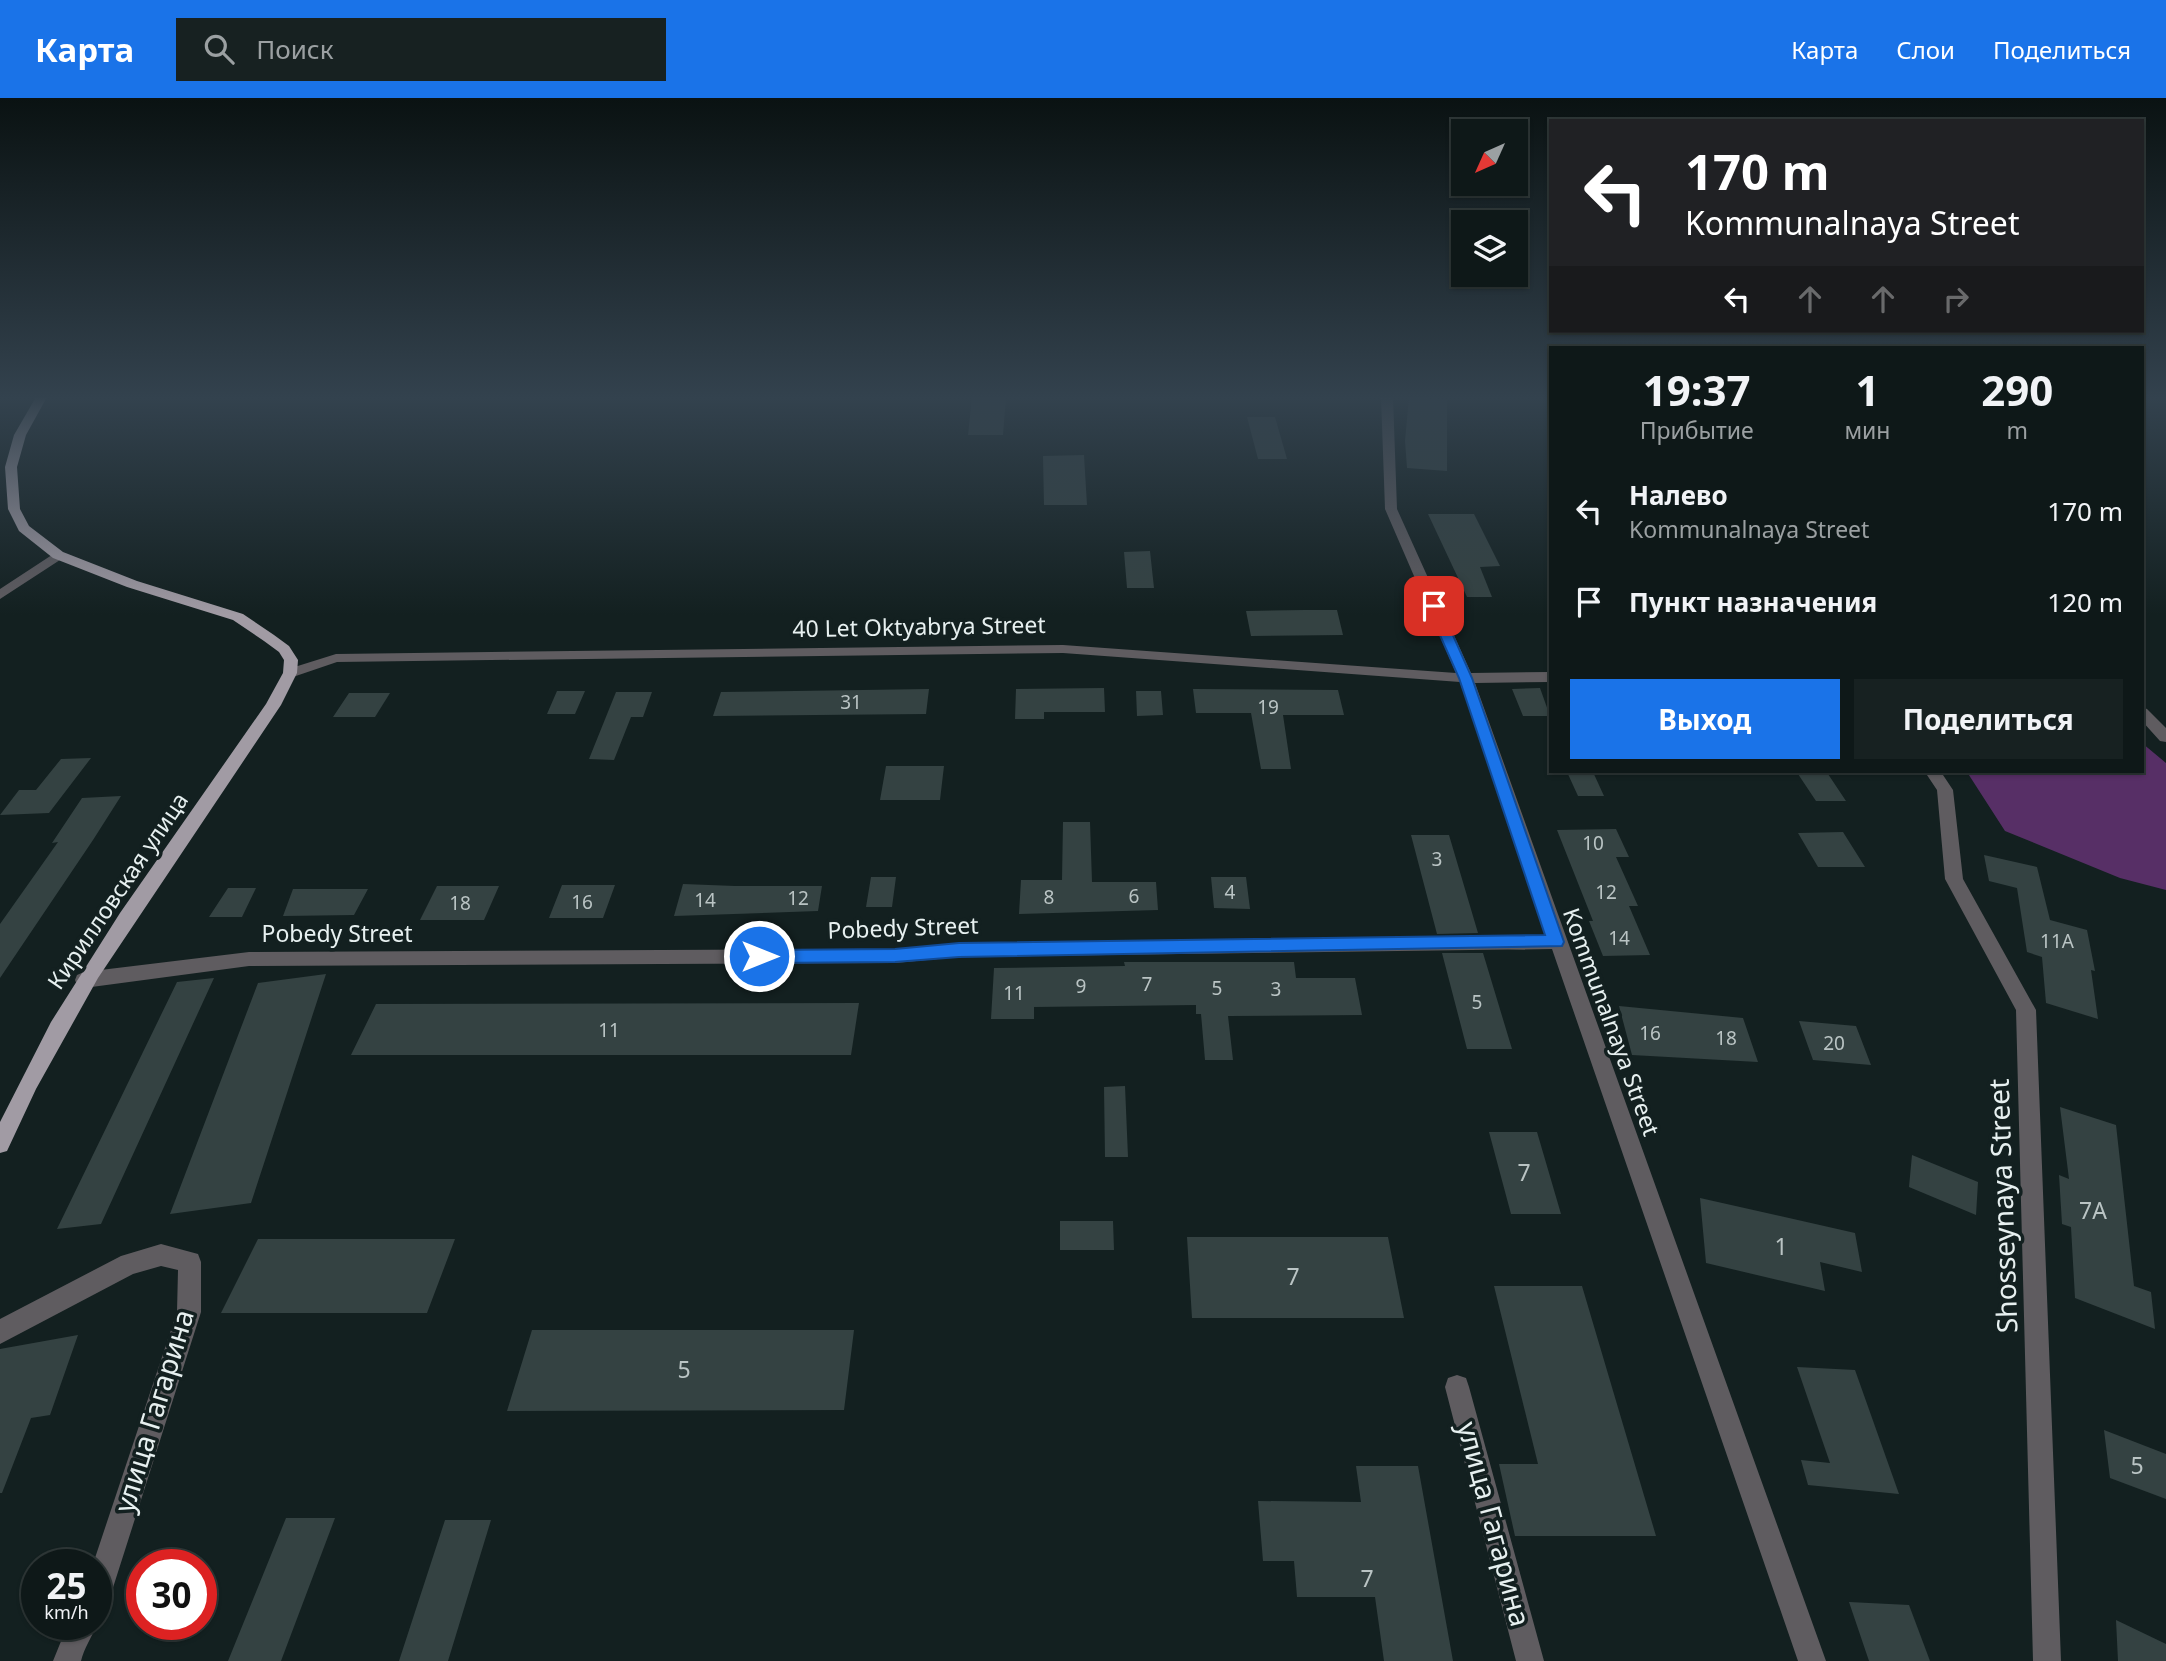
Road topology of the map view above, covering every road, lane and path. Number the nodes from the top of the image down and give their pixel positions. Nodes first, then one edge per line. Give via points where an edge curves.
1 (10, 470) edge
2 (1390, 470) edge
3 (58, 555) junction
4 (0, 595) edge
5 (289, 673) junction
6 (1549, 677) edge
7 (1466, 678) junction
8 (2144, 714) edge
9 (2166, 737) edge
10 (1934, 773) edge
11 (1556, 942) junction
12 (84, 980) junction
13 (0, 1144) edge
14 (0, 1332) edge
15 (1457, 1387) dead end
16 (112, 1549) edge
17 (74, 1640) edge
18 (67, 1661) edge
19 (1530, 1661) edge
20 (1812, 1661) edge
21 (2047, 1661) edge

1 - 3 main road via 14,509 24,528
2 - 7 street, Kommunalnaya Street via 1391,509
3 - 4 street
3 - 5 main road via 238,617 284,649 291,660
5 - 7 street, 40 Let Oktyabrya Street via 336,658 1063,649
5 - 12 main road, Кирилловская улица via 266,715
6 - 7 street, 40 Let Oktyabrya Street
7 - 11 street, Kommunalnaya Street
8 - 9 street
10 - 21 street, Shosseynaya Street via 1945,790 1954,879 2026,1010
11 - 12 street, Pobedy Street via 959,950 895,956 249,959
11 - 20 street, Kommunalnaya Street
12 - 13 main road, Кирилловская улица via 17,1103
14 - 16 street, улица Гагарина via 129,1264 161,1255 190,1262 189,1312
15 - 19 street, улица Гагарина
17 - 18 street

